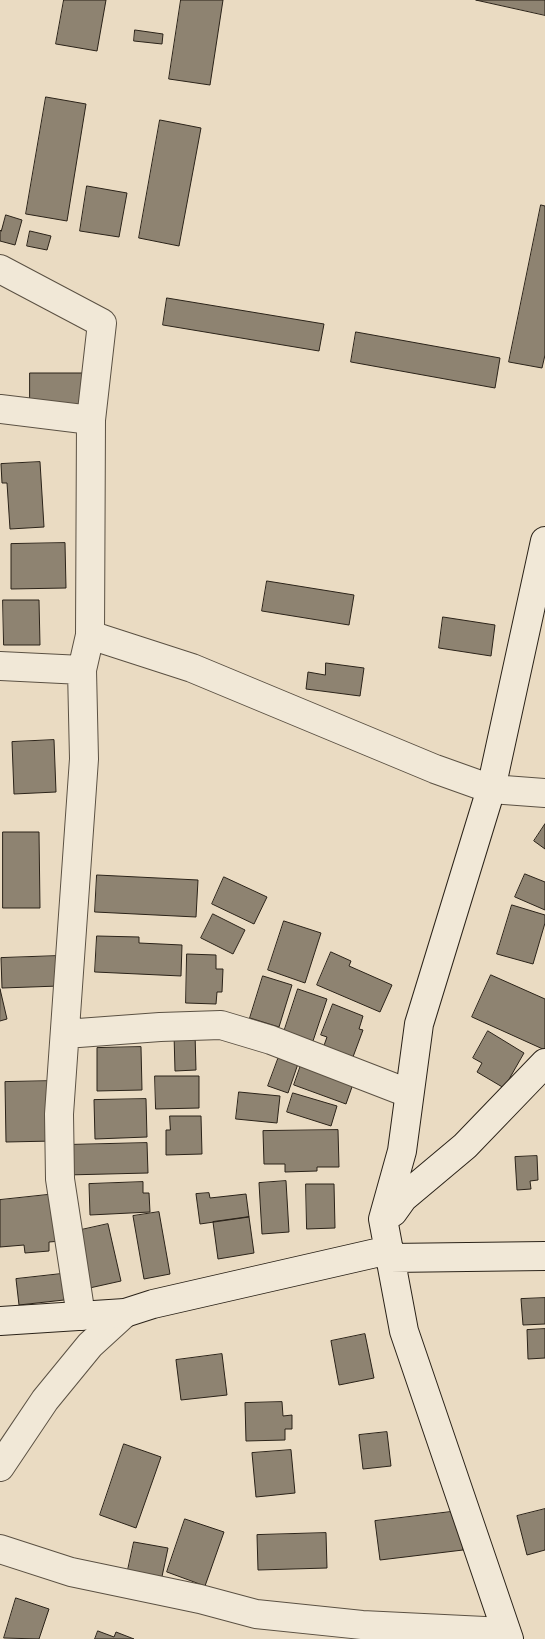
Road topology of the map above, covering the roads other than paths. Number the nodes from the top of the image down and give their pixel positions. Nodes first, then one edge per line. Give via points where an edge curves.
1 (0, 269) edge
2 (0, 410) edge
3 (91, 420) junction
4 (545, 541) edge
5 (90, 635) junction
6 (0, 666) edge
7 (82, 670) junction
8 (491, 789) junction
9 (545, 793) edge
10 (65, 1034) junction
11 (545, 1063) edge
12 (408, 1093) junction
13 (383, 1219) junction
14 (390, 1254) junction
15 (545, 1256) edge
16 (125, 1313) junction
17 (82, 1316) junction
18 (0, 1321) edge
19 (0, 1467) edge
20 (0, 1549) edge
21 (507, 1636) edge

1 - 3 street via 102,323
2 - 3 street
3 - 5 street
4 - 8 street
5 - 7 street
5 - 8 street via 192,668
6 - 7 street
7 - 10 street via 84,759
8 - 9 street
8 - 12 street via 418,1024
10 - 12 street via 221,1025 271,1040
10 - 17 street via 59,1114 60,1179
11 - 13 street via 465,1146
12 - 13 street via 402,1151
13 - 14 street
14 - 15 street
14 - 16 street via 153,1304
14 - 21 street via 404,1331
16 - 17 street
16 - 19 street via 90,1345 45,1400
17 - 18 street
20 - 21 street via 71,1572 256,1614

